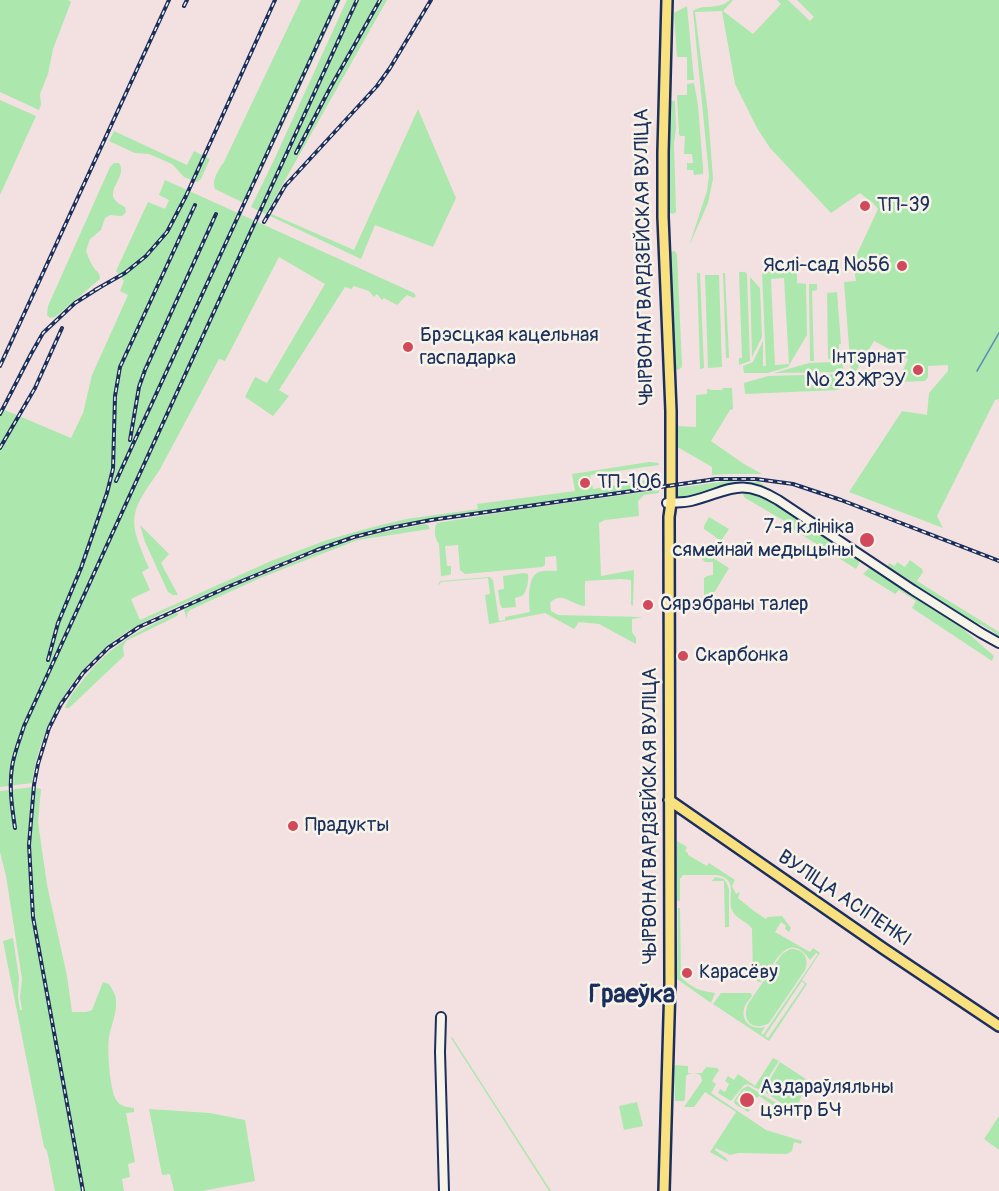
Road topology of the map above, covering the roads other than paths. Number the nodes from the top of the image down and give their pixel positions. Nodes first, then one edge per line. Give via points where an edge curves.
1 (665, 0) edge
2 (669, 506) junction
3 (999, 643) edge
4 (669, 800) junction
5 (441, 1017) dead end
6 (999, 1026) edge
7 (444, 1191) edge
8 (664, 1191) edge

1 - 2 main road, ЧЫРВОНАГВАРДЗЕЙСКАЯ ВУЛІЦА via 658,217
2 - 3 street via 732,488 762,491
2 - 4 main road, ЧЫРВОНАГВАРДЗЕЙСКАЯ ВУЛІЦА
4 - 6 main road, ВУЛІЦА АСІПЕНКІ
4 - 8 main road, ЧЫРВОНАГВАРДЗЕЙСКАЯ ВУЛІЦА via 670,983
5 - 7 street

